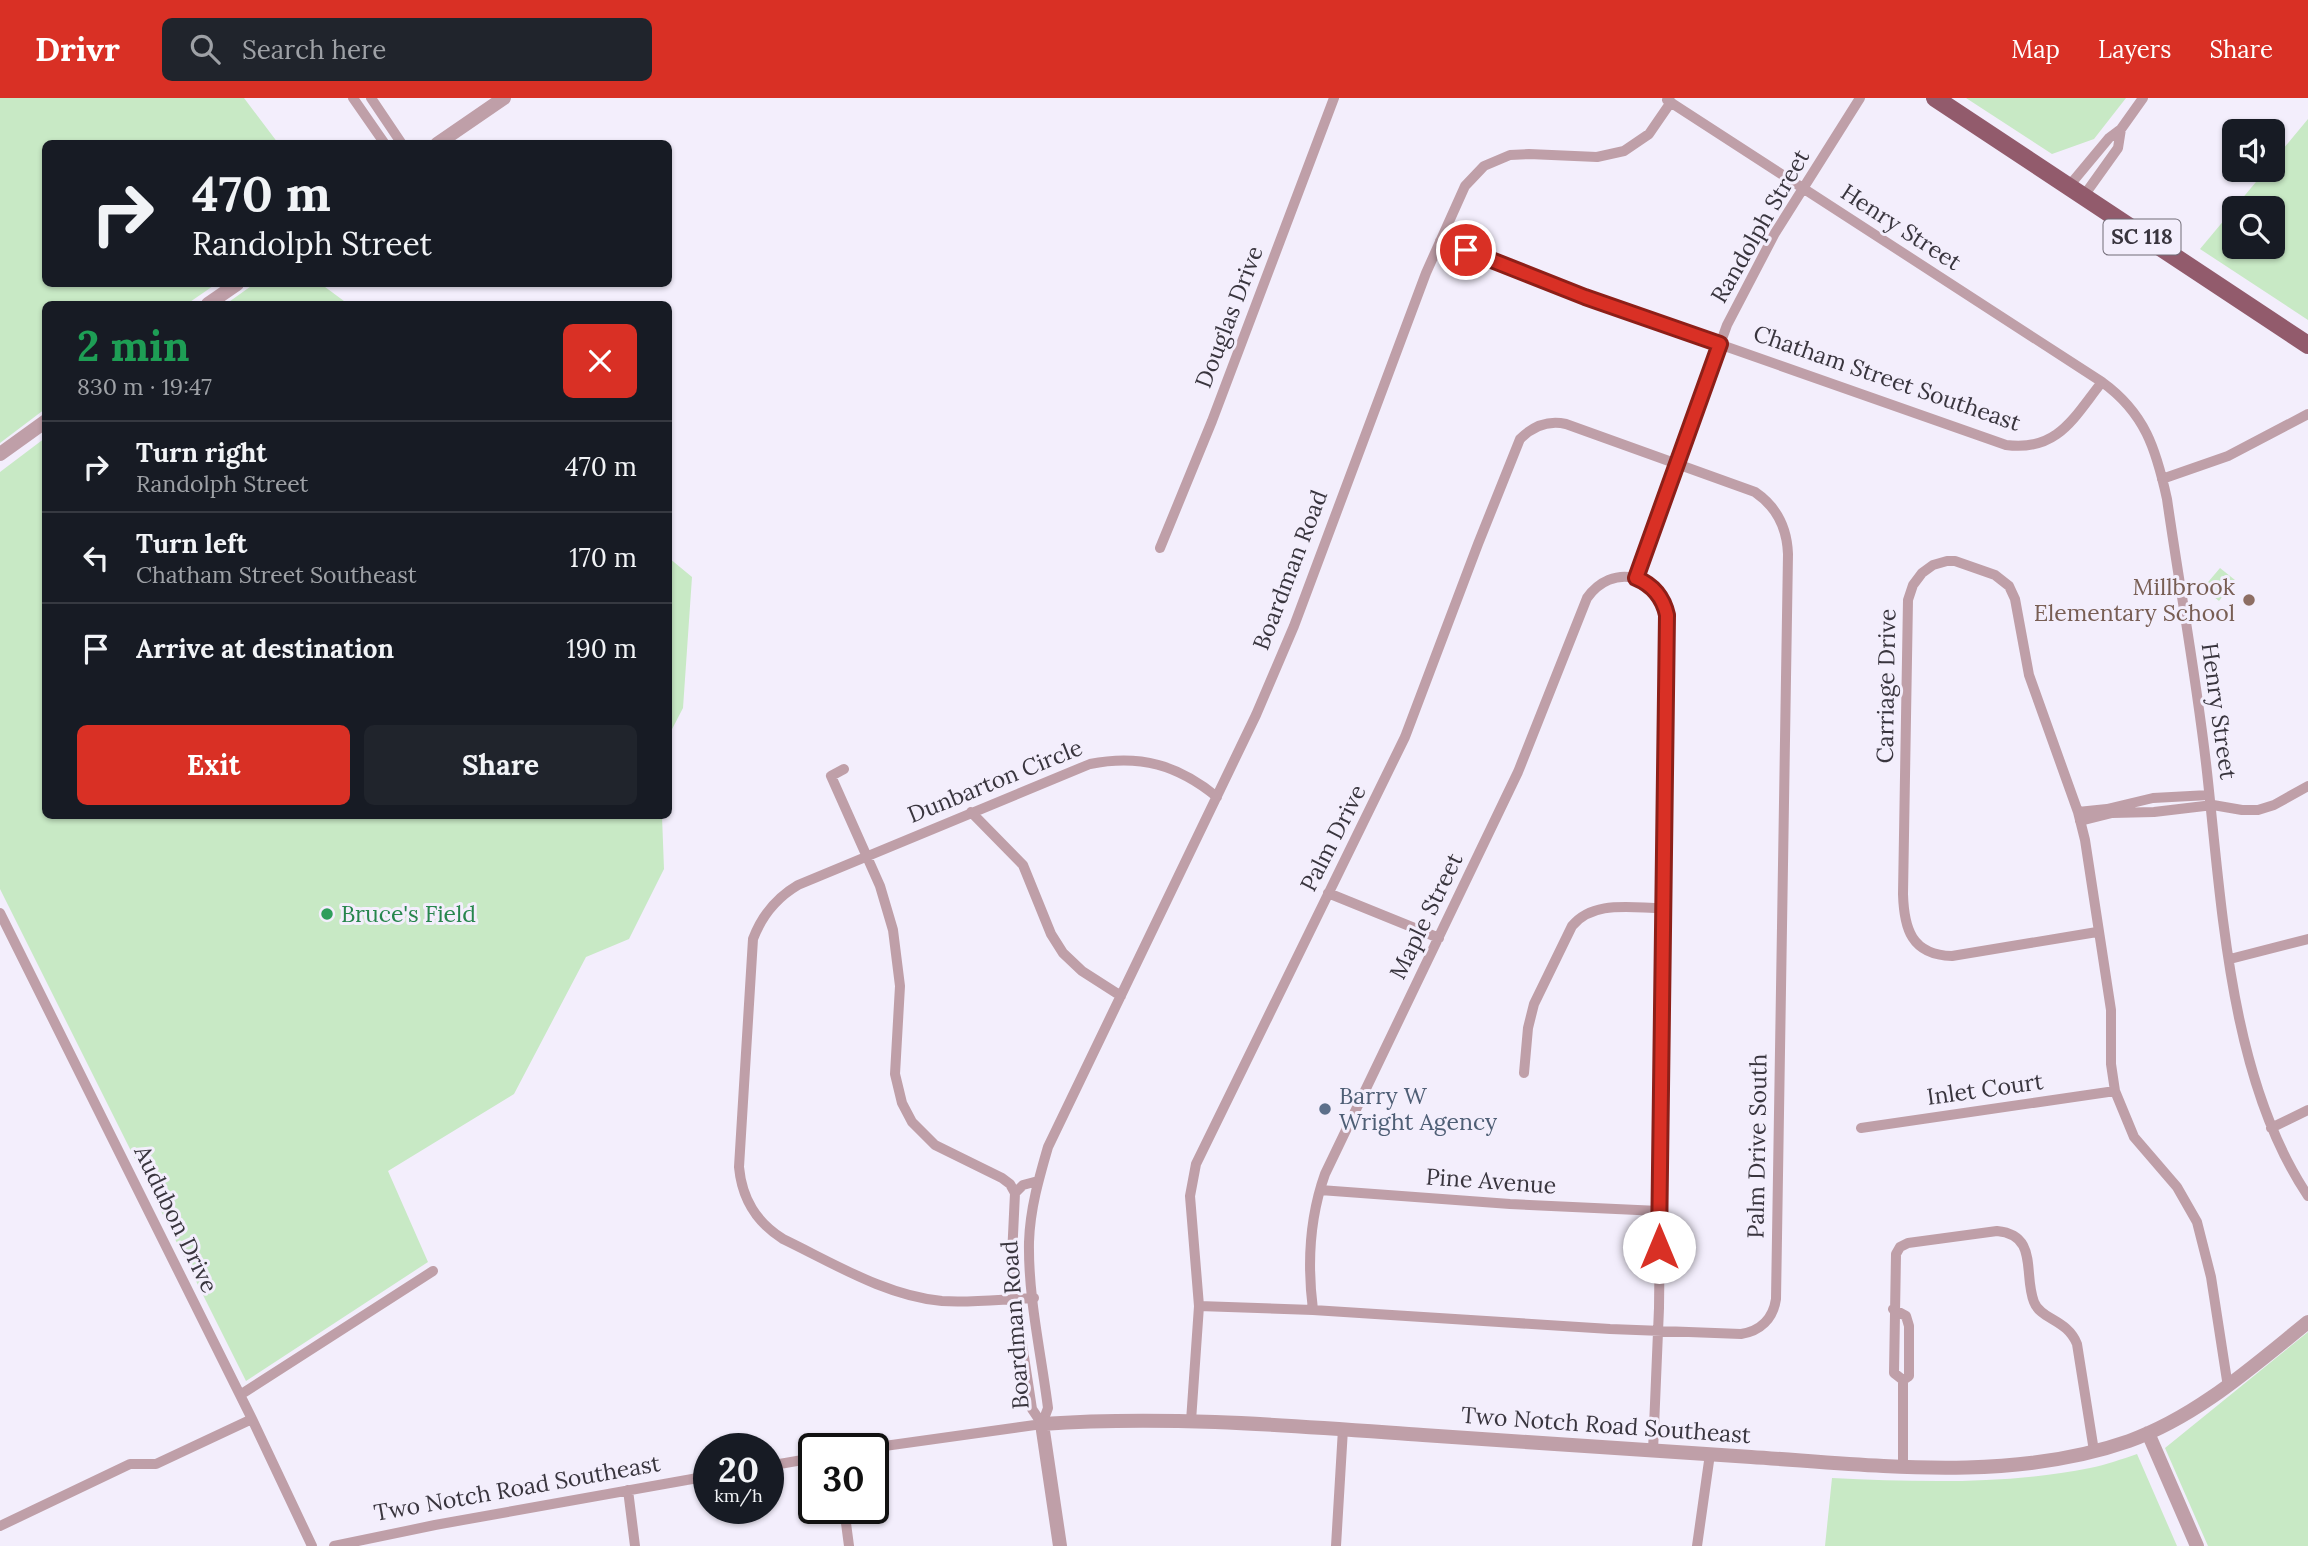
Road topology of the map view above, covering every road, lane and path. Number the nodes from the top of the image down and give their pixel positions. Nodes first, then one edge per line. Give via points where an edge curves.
1 (353, 98) edge
2 (371, 98) edge
3 (504, 98) edge
4 (1334, 98) edge
5 (1860, 98) edge
6 (1935, 98) edge
7 (2143, 98) edge
8 (1668, 100) edge
9 (2121, 129) junction
10 (382, 140) edge
11 (399, 140) edge
12 (443, 140) edge
13 (1804, 189) junction
14 (2076, 192) junction
15 (1440, 242) junction
16 (233, 287) edge
17 (212, 301) edge
18 (1720, 344) junction
19 (2308, 345) edge
20 (2102, 382) junction
21 (2308, 414) edge
22 (42, 424) edge
23 (0, 454) edge
24 (1676, 464) junction
25 (2162, 479) junction
26 (1160, 548) dead end
27 (1636, 578) junction
28 (844, 769) dead end
29 (2308, 786) edge
30 (1217, 797) junction
31 (2210, 800) junction
32 (971, 811) junction
33 (2079, 817) junction
34 (867, 856) junction
35 (1328, 893) junction
36 (1662, 908) junction
37 (0, 913) edge
38 (2097, 932) junction
39 (1439, 938) junction
40 (2308, 939) edge
41 (2230, 959) junction
42 (1121, 996) junction
43 (1524, 1073) dead end
44 (2115, 1091) junction
45 (2308, 1110) edge
46 (1861, 1128) dead end
47 (2270, 1128) junction
48 (1038, 1181) junction
49 (1320, 1190) junction
50 (1016, 1193) junction
51 (2308, 1196) edge
52 (1659, 1211) junction
53 (433, 1271) dead end
54 (1015, 1298) junction
55 (1034, 1298) junction
56 (1199, 1306) junction
57 (1313, 1310) junction
58 (2308, 1322) edge
59 (1658, 1331) junction
60 (2228, 1387) junction
61 (240, 1395) junction
62 (252, 1419) junction
63 (1191, 1421) junction
64 (1042, 1424) junction
65 (1343, 1429) junction
66 (2148, 1433) junction
67 (889, 1445) edge
68 (1653, 1451) junction
69 (2094, 1451) junction
70 (1710, 1454) junction
71 (1903, 1465) junction
72 (693, 1479) edge
73 (628, 1490) junction
74 (846, 1524) edge
75 (0, 1526) edge
76 (312, 1546) edge
77 (334, 1546) edge
78 (635, 1546) edge
79 (849, 1546) edge
80 (1060, 1546) edge
81 (1336, 1546) edge
82 (1697, 1546) edge
83 (2197, 1546) edge

1 - 10 street
2 - 11 street
3 - 12 street
4 - 26 street, Douglas Drive
5 - 13 street, Randolph Street
6 - 14 main road, SC 118
7 - 9 street
8 - 13 street, Henry Street
8 - 15 street, Boardman Road via 1649,134 1616,154 1520,154 1493,162 1465,186
9 - 14 street via 2109,138
9 - 14 street via 2118,148
13 - 18 street, Randolph Street via 1758,263
13 - 20 street, Henry Street
14 - 19 main road, SC 118
15 - 18 street, Chatham Street Southeast
15 - 30 street, Boardman Road via 1294,626
16 - 17 street
18 - 20 street, Chatham Street Southeast via 2015,446 2034,445 2059,435
18 - 24 street, Randolph Street
20 - 25 street, Henry Street via 2126,401 2140,420
21 - 25 street via 2228,456
22 - 23 street
24 - 27 street, Randolph Street
24 - 35 street, Palm Drive via 1559,422 1537,426 1520,439 1405,737
24 - 59 street, Palm Drive South via 1750,489 1763,498 1780,519 1788,544 1776,1299 1765,1323 1747,1333
25 - 31 street, Henry Street
27 - 36 street via 1660,595 1667,615
27 - 39 street, Maple Street via 1608,579 1587,598 1518,772
28 - 34 street via 831,776
29 - 31 street via 2258,810
30 - 32 street, Dunbarton Circle via 1173,769 1123,758 1090,764
30 - 42 street, Boardman Road
31 - 33 street via 2153,798
31 - 41 street, Henry Street
32 - 34 street, Dunbarton Circle
32 - 42 street via 1023,865 1063,953
33 - 38 street, Carriage Drive
33 - 38 street, Carriage Drive via 2029,675 2017,605 2009,586 1995,575 1955,561 1927,569 1913,585 1908,600 1903,917 1908,931 1929,951 1952,956
34 - 50 street via 889,912 897,948 900,986 895,1074 902,1103 912,1122 935,1145 1002,1178
34 - 54 street, Dunbarton Circle via 790,891 774,904 753,939 739,1167 742,1187 754,1214 776,1235 883,1286 943,1301
35 - 39 street
35 - 56 street, Palm Drive via 1196,1164 1191,1196
36 - 43 street via 1595,909 1572,926 1530,1016
36 - 52 street
37 - 61 street, Audubon Drive
38 - 44 street, Carriage Drive via 2111,1010
39 - 49 street, Maple Street
40 - 41 street
41 - 47 street, Henry Street via 2252,1071
42 - 48 street, Boardman Road via 1048,1147
44 - 46 street, Inlet Court
44 - 60 street, Carriage Drive via 2134,1137 2177,1187 2197,1222 2214,1288
45 - 47 street
47 - 51 street, Henry Street
48 - 50 street via 1023,1185
48 - 55 street, Boardman Road via 1029,1241
49 - 52 street, Pine Avenue
49 - 57 street, Maple Street via 1309,1254
50 - 54 street, Boardman Road
52 - 59 street
53 - 61 street
54 - 55 street, Dunbarton Circle
54 - 64 street, Boardman Road via 1032,1409
55 - 64 street, Boardman Road via 1048,1408
56 - 57 street, Palm Drive South
56 - 63 street, Palm Drive
57 - 59 street, Palm Drive South
58 - 60 street, Two Notch Road Southeast
59 - 68 street
60 - 66 street, Two Notch Road Southeast
61 - 62 street, Audubon Drive
62 - 75 street via 156,1464 130,1464
62 - 76 street, Audubon Drive
63 - 64 street, Two Notch Road Southeast
63 - 65 street, Two Notch Road Southeast
64 - 67 street, Two Notch Road Southeast
64 - 80 street, Boardman Road
65 - 68 street, Two Notch Road Southeast
65 - 81 street
66 - 69 street, Two Notch Road Southeast
66 - 83 street
68 - 70 street, Two Notch Road Southeast
69 - 71 street, Two Notch Road Southeast via 2018,1464
69 - 71 street via 2073,1334 2039,1311 2033,1300 2026,1248 2009,1232 1997,1231 1908,1243 1896,1254 1894,1373 1903,1380
70 - 71 street, Two Notch Road Southeast
70 - 82 street
72 - 73 street, Two Notch Road Southeast
73 - 77 street, Two Notch Road Southeast
73 - 78 street
74 - 79 street

